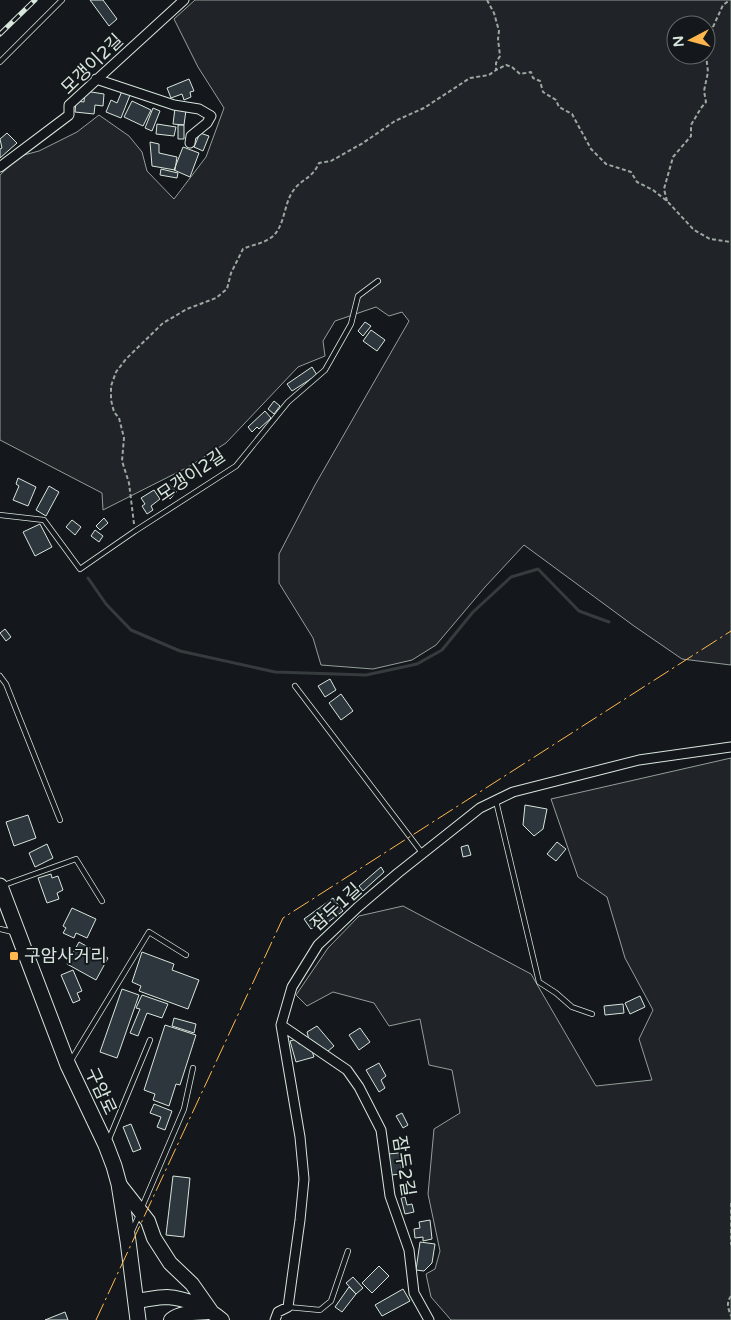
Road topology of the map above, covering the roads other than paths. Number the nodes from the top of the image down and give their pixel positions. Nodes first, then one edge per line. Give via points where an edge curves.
1 (62, 0) edge
2 (184, 0) edge
3 (0, 62) edge
4 (96, 79) junction
5 (190, 143) dead end
6 (0, 167) edge
7 (378, 281) dead end
8 (0, 515) edge
9 (0, 676) edge
10 (295, 686) dead end
11 (731, 747) edge
12 (496, 801) junction
13 (60, 820) dead end
14 (423, 854) junction
15 (0, 886) edge
16 (102, 900) dead end
17 (0, 929) edge
18 (19, 934) junction
19 (186, 955) dead end
20 (592, 1014) dead end
21 (280, 1025) junction
22 (150, 1040) dead end
23 (68, 1065) junction
24 (193, 1068) dead end
25 (106, 1145) junction
26 (119, 1184) junction
27 (140, 1211) junction
28 (128, 1241) junction
29 (348, 1252) dead end
30 (136, 1301) junction
31 (288, 1307) junction
32 (216, 1316) edge
33 (138, 1320) edge
34 (171, 1320) edge
35 (275, 1320) edge
36 (429, 1320) edge

1 - 3 lane
2 - 4 street, 모갱이2길
4 - 5 street via 199,109 211,116 191,136
4 - 6 street, 모갱이2길 via 69,105 69,114
7 - 8 lane, 모갱이2길 via 358,296 351,324 325,370 288,402 236,466 80,569 44,520
9 - 13 lane
10 - 14 lane
11 - 12 street, 잠두1길 via 639,760 513,792
12 - 14 street, 잠두1길 via 480,808
12 - 20 lane via 539,982 572,1007
14 - 21 street, 잠두1길 via 358,907 318,945 292,987
15 - 16 lane via 76,859
15 - 18 main road, 구암로
17 - 18 lane
18 - 23 main road, 구암로
19 - 23 lane via 149,932
21 - 31 street, 잠두1길 via 300,1137 304,1179
21 - 36 street, 잠두2길 via 347,1070 381,1130 390,1196 409,1250 414,1293
22 - 25 lane
23 - 25 main road, 구암로
24 - 27 lane via 184,1109
25 - 26 main road, 구암로
26 - 27 street
26 - 28 main road, 구암로
27 - 28 lane
27 - 32 street via 166,1258 192,1284
28 - 30 main road, 구암로
29 - 31 lane via 331,1301 320,1310
30 - 32 street via 168,1297
30 - 33 main road, 구암로
31 - 35 street via 278,1312
32 - 34 street via 183,1314

